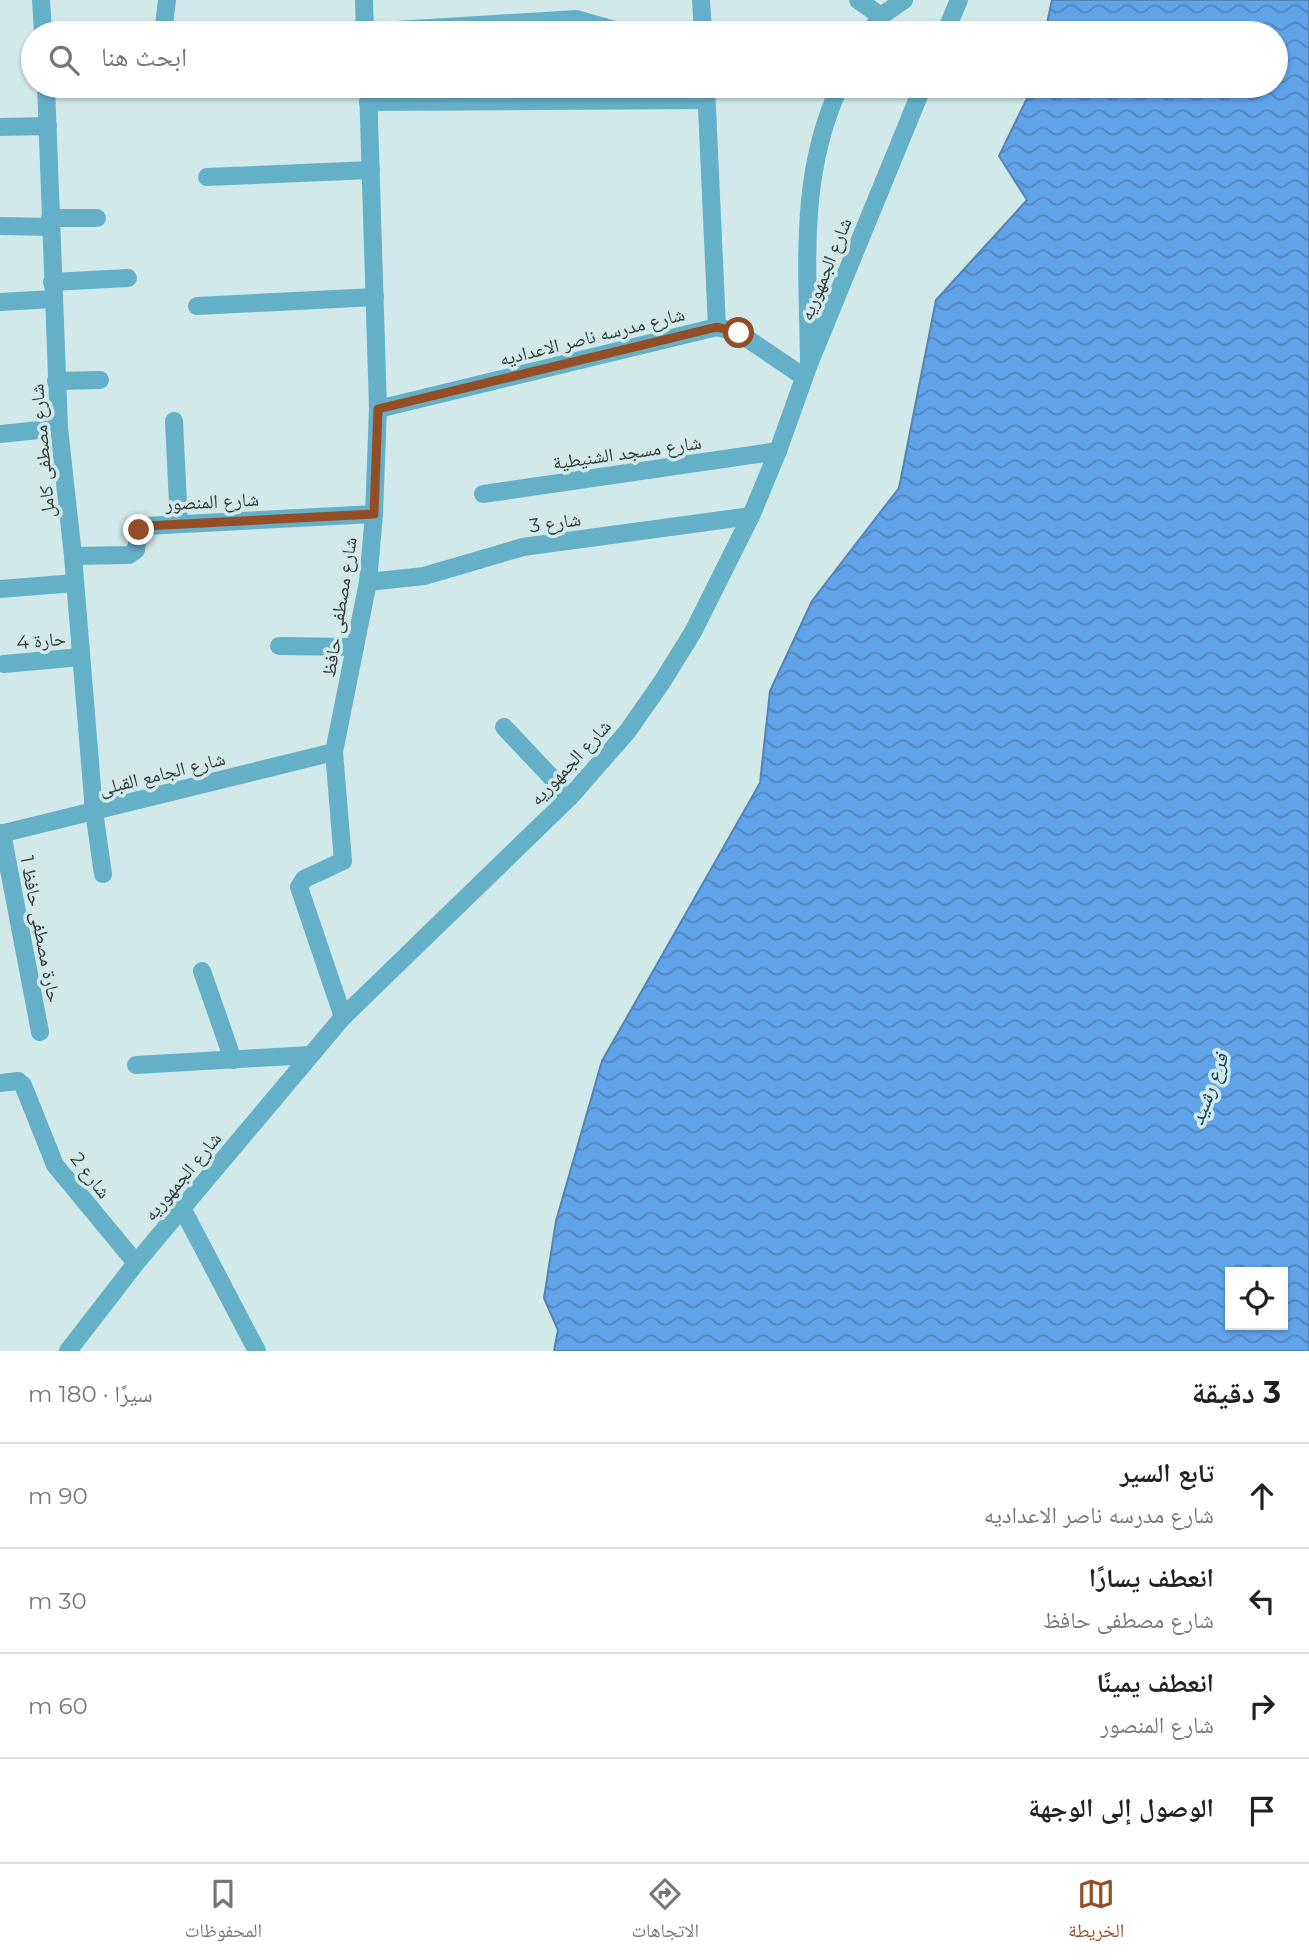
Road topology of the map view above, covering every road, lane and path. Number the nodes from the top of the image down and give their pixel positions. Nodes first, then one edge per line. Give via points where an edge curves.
1 (41, 0) edge
2 (167, 0) edge
3 (364, 0) edge
4 (701, 0) edge
5 (858, 0) edge
6 (904, 0) edge
7 (959, 0) edge
8 (881, 16) junction
9 (42, 21) edge
10 (164, 21) edge
11 (365, 21) edge
12 (546, 21) edge
13 (583, 21) edge
14 (702, 21) edge
15 (877, 21) edge
16 (950, 21) edge
17 (47, 98) edge
18 (368, 98) edge
19 (706, 98) edge
20 (834, 98) edge
21 (918, 98) edge
22 (48, 126) junction
23 (0, 127) edge
24 (371, 170) junction
25 (207, 177) dead end
26 (97, 218) dead end
27 (50, 223) junction
28 (0, 226) edge
29 (128, 278) dead end
30 (52, 290) junction
31 (375, 296) junction
32 (0, 302) edge
33 (197, 306) dead end
34 (717, 327) junction
35 (807, 370) junction
36 (100, 380) dead end
37 (56, 381) junction
38 (378, 409) junction
39 (174, 421) dead end
40 (59, 428) junction
41 (0, 434) edge
42 (778, 451) junction
43 (483, 495) dead end
44 (374, 514) junction
45 (751, 516) junction
46 (179, 524) junction
47 (73, 556) junction
48 (368, 582) junction
49 (75, 583) junction
50 (0, 589) edge
51 (279, 646) dead end
52 (355, 648) junction
53 (81, 657) junction
54 (4, 664) dead end
55 (504, 727) dead end
56 (334, 752) junction
57 (570, 797) junction
58 (94, 811) junction
59 (1, 834) edge
60 (103, 874) dead end
61 (202, 971) dead end
62 (343, 1017) junction
63 (40, 1032) dead end
64 (310, 1055) junction
65 (233, 1060) junction
66 (136, 1065) dead end
67 (0, 1083) edge
68 (182, 1208) junction
69 (136, 1263) junction
70 (68, 1351) edge
71 (257, 1351) edge

1 - 9 street
2 - 10 street
3 - 11 street
4 - 14 street
5 - 8 street
6 - 8 street
7 - 16 street
8 - 15 street
12 - 13 street
17 - 22 street, شارع مصطفى كامل
18 - 24 street, شارع مصطفى حافظ
19 - 34 street
20 - 35 street via 816,152 808,202
21 - 35 street, شارع الجمهوريه
22 - 23 street
22 - 27 street, شارع مصطفى كامل
24 - 25 street
24 - 31 street, شارع مصطفى حافظ
26 - 27 street
27 - 28 street
27 - 30 street, شارع مصطفى كامل
29 - 30 street
30 - 32 street
30 - 37 street, شارع مصطفى كامل
31 - 33 street
31 - 38 street, شارع مصطفى حافظ
34 - 35 street via 739,333
34 - 38 street, شارع مدرسه ناصر الاعداديه
35 - 42 street, شارع الجمهوريه
36 - 37 street
37 - 40 street, شارع مصطفى كامل
38 - 44 street, شارع مصطفى حافظ
39 - 46 street
40 - 41 street
40 - 47 street, شارع مصطفى كامل
42 - 43 street, شارع مسجد الشنيطية
42 - 45 street, شارع الجمهوريه
44 - 46 street, شارع المنصور
44 - 48 street, شارع مصطفى حافظ
45 - 48 street, شارع 3 via 523,547 424,576
45 - 57 street, شارع الجمهوريه via 693,632 662,682 627,732
46 - 47 street, شارع المنصور via 140,527 138,547 129,555
47 - 49 street, شارع مصطفى كامل
48 - 52 street, شارع مصطفى حافظ
49 - 50 street
49 - 53 street, شارع مصطفى كامل
51 - 52 street
52 - 56 street, شارع مصطفى حافظ
53 - 54 street, حارة 4
53 - 58 street, شارع مصطفى كامل
55 - 57 street
56 - 58 street, شارع الجامع القبلى
56 - 62 street, شارع مصطفى حافظ via 343,861 304,879 299,887
57 - 62 street, شارع الجمهوريه
58 - 59 street, شارع الجامع القبلى
58 - 60 street, شارع مصطفى كامل
59 - 63 street, حارة مصطفى حافظ 1
61 - 65 street
62 - 64 street, شارع الجمهوريه
64 - 65 street
64 - 68 street, شارع الجمهوريه
65 - 66 street
67 - 69 street, شارع 2 via 23,1085 55,1165
68 - 69 street, شارع الجمهوريه
68 - 71 street
69 - 70 street, شارع الجمهوريه

